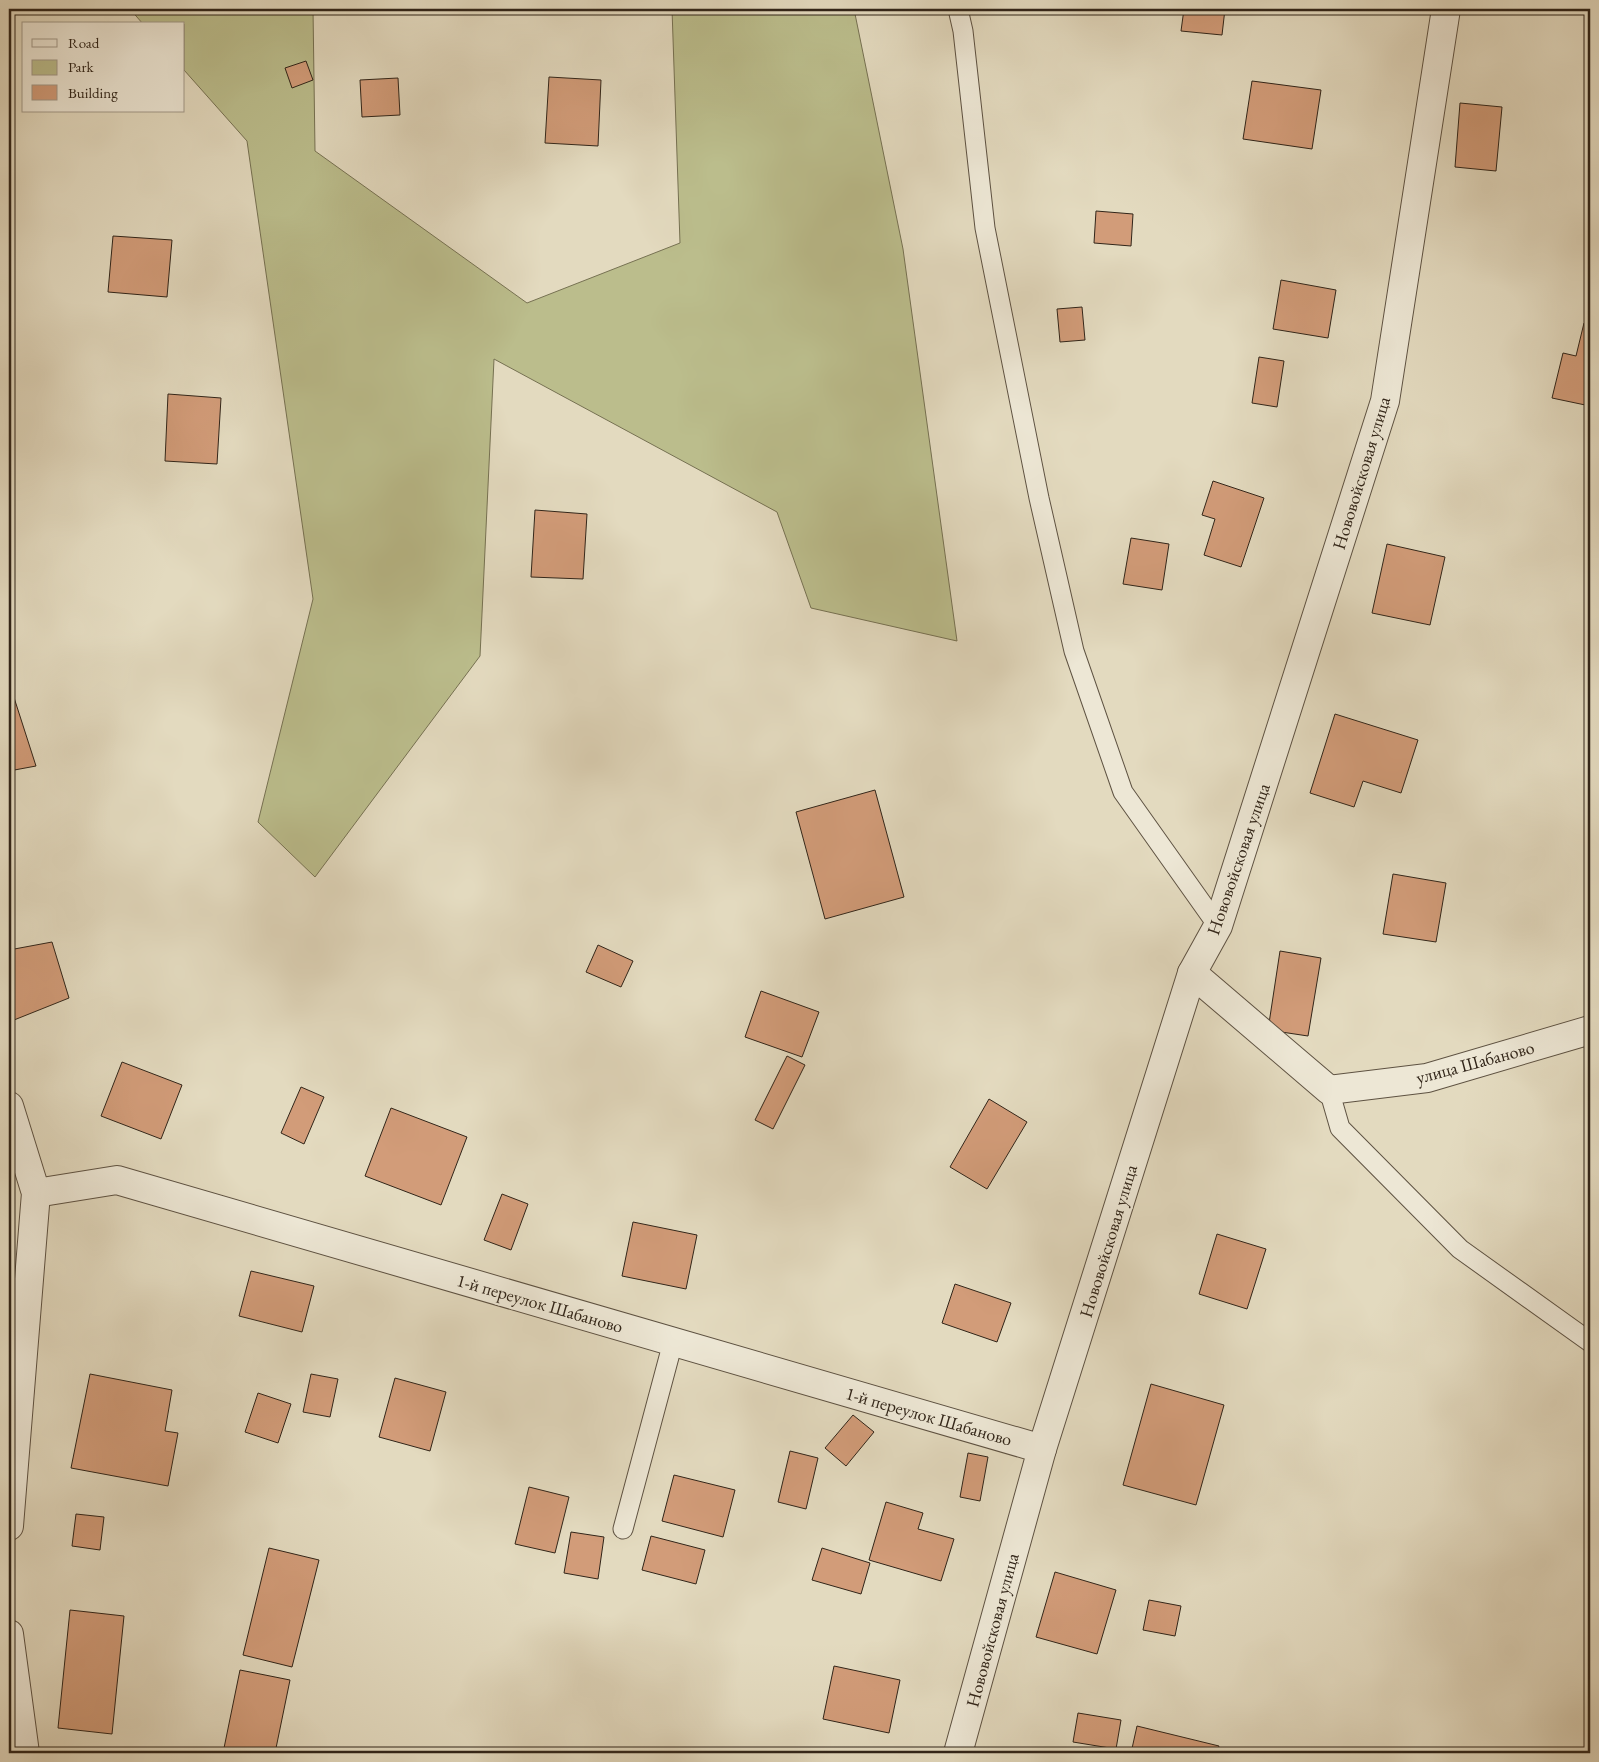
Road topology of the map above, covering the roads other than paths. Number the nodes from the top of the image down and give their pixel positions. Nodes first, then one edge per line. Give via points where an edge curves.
1 (958, 9) edge
2 (1446, 9) edge
3 (1218, 926) junction
4 (1192, 972) junction
5 (1590, 1030) edge
6 (1329, 1090) junction
7 (9, 1106) edge
8 (36, 1193) junction
9 (673, 1342) junction
10 (1590, 1342) edge
11 (1042, 1449) junction
12 (9, 1526) edge
13 (623, 1529) dead end
14 (9, 1634) edge
15 (25, 1753) edge
16 (958, 1753) edge

1 - 3 lane via 985,228 1074,651 1123,792
2 - 3 street, Нововойсковая улица via 1385,401
3 - 4 street, Нововойсковая улица
4 - 6 street
4 - 11 street, Нововойсковая улица
5 - 6 street, улица Шабаново via 1428,1078
6 - 10 lane via 1340,1128 1460,1249
7 - 8 street
8 - 9 street, 1-й переулок Шабаново via 117,1180
8 - 12 street
9 - 11 street, 1-й переулок Шабаново
9 - 13 lane
11 - 16 street, Нововойсковая улица
14 - 15 street

